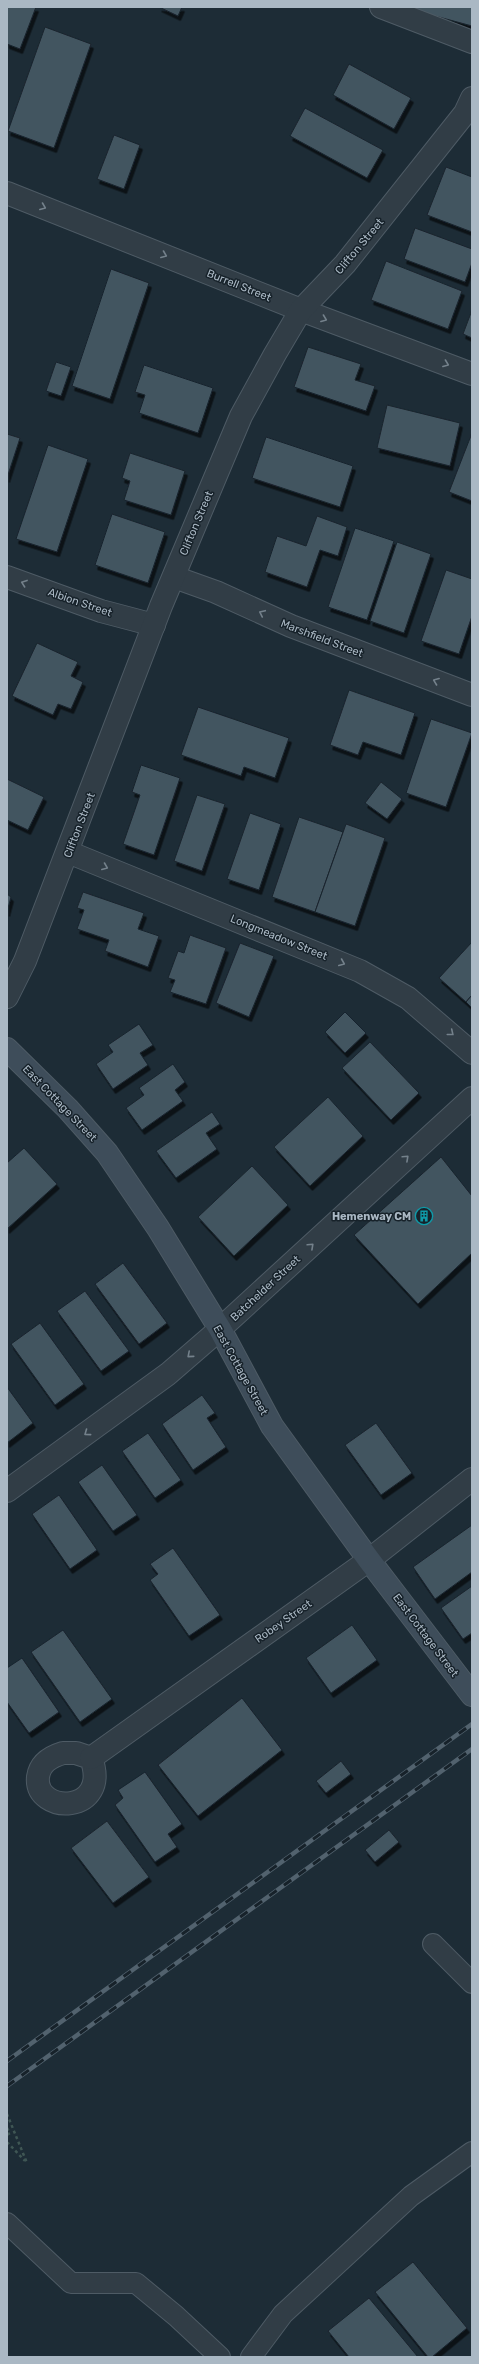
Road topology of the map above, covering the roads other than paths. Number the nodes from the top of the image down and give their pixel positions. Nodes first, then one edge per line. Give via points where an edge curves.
1 (381, 7) edge
2 (472, 42) edge
3 (472, 98) edge
4 (7, 193) edge
5 (301, 310) junction
6 (472, 374) edge
7 (7, 577) edge
8 (174, 577) junction
9 (154, 625) junction
10 (472, 695) edge
11 (68, 852) junction
12 (7, 996) edge
13 (7, 1049) edge
14 (472, 1052) edge
15 (472, 1098) edge
16 (220, 1329) junction
17 (472, 1479) edge
18 (7, 1491) edge
19 (369, 1560) junction
20 (472, 1696) edge
21 (90, 1758) dead end
22 (433, 1944) dead end
23 (472, 1983) edge
24 (472, 2152) edge
25 (7, 2223) edge
26 (220, 2357) edge
27 (251, 2357) edge

1 - 2 street
3 - 5 street, Clifton Street via 465,113 345,264
4 -> 5 street, Burrell Street
5 -> 6 street, Burrell Street
5 - 8 street, Clifton Street via 241,416
9 -> 7 street, Albion Street via 101,611
8 - 9 street, Clifton Street
10 -> 8 street, Marshfield Street via 291,626 216,592
9 - 11 street, Clifton Street
11 - 12 street, Clifton Street via 25,961
11 -> 14 street, Longmeadow Street via 360,971 408,998
13 - 16 street, East Cottage Street via 68,1109 107,1153 158,1228
16 -> 15 street, Batchelder Street
16 -> 18 street, Batchelder Street via 168,1374
16 - 19 street, East Cottage Street via 272,1426
17 - 19 street, Robey Street
19 - 20 street, East Cottage Street
19 - 21 street, Robey Street
22 - 23 lane
24 - 27 lane via 411,2196 283,2314
25 - 26 lane via 71,2283 136,2283

